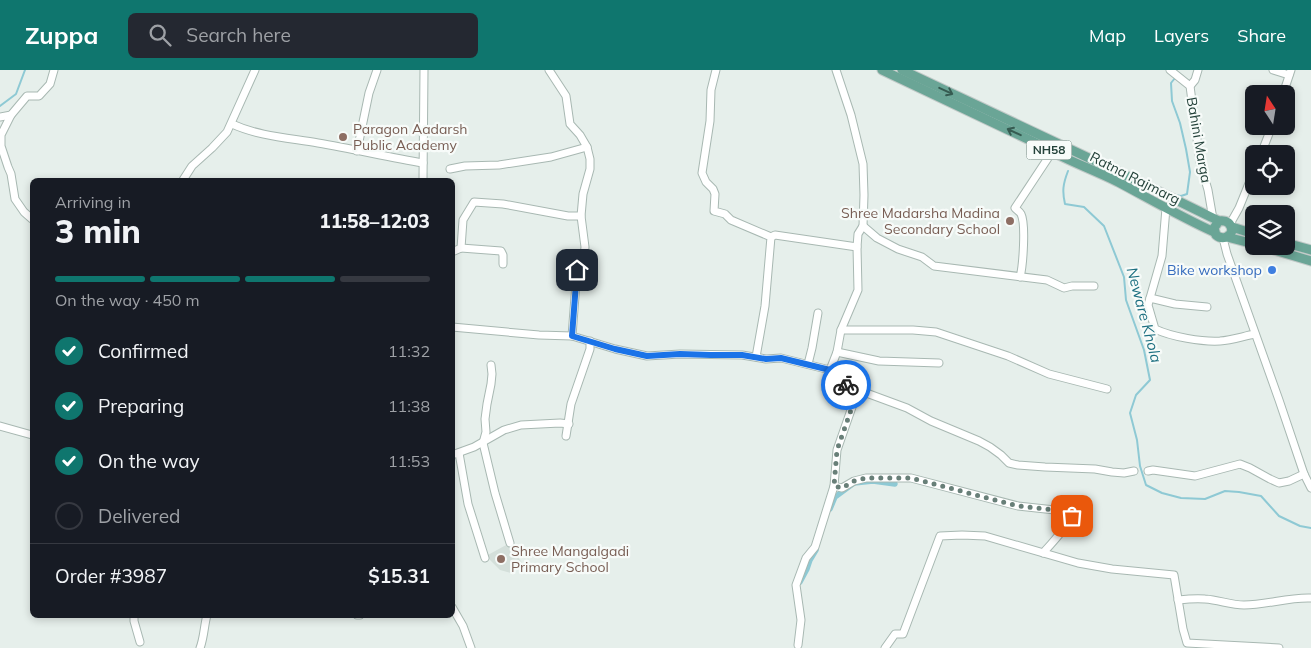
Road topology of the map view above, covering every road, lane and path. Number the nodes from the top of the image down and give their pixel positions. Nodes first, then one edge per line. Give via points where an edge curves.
1 (54, 70) edge
2 (255, 70) edge
3 (377, 70) edge
4 (424, 70) edge
5 (549, 70) edge
6 (716, 70) edge
7 (836, 70) edge
8 (882, 70) edge
9 (902, 70) edge
10 (1198, 70) edge
11 (1273, 70) edge
12 (1172, 72) edge
13 (1290, 72) edge
14 (1286, 85) edge
15 (1190, 86) junction
16 (11, 116) junction
17 (0, 117) edge
18 (232, 124) junction
19 (587, 148) junction
20 (358, 151) junction
21 (1052, 152) junction
22 (424, 163) junction
23 (450, 169) dead end
24 (184, 178) edge
25 (423, 178) edge
26 (1245, 193) edge
27 (1166, 208) junction
28 (581, 216) junction
29 (30, 217) edge
30 (1216, 220) junction
31 (863, 226) junction
32 (1231, 226) junction
33 (1245, 231) edge
34 (1214, 232) junction
35 (771, 236) junction
36 (1225, 238) junction
37 (1245, 242) edge
38 (1295, 246) edge
39 (857, 247) junction
40 (461, 248) junction
41 (1311, 250) edge
42 (455, 251) edge
43 (1291, 255) edge
44 (1311, 261) edge
45 (503, 264) dead end
46 (1020, 276) junction
47 (1094, 286) dead end
48 (1150, 298) junction
49 (1207, 308) dead end
50 (818, 313) dead end
51 (455, 327) edge
52 (842, 330) junction
53 (1255, 334) junction
54 (572, 336) junction
55 (590, 341) junction
56 (837, 352) junction
57 (756, 357) junction
58 (939, 363) dead end
59 (808, 364) junction
60 (490, 365) dead end
61 (830, 370) junction
62 (1107, 389) dead end
63 (858, 390) junction
64 (569, 424) junction
65 (0, 426) edge
66 (30, 434) edge
67 (566, 436) dead end
68 (483, 443) junction
69 (456, 454) edge
70 (1134, 471) dead end
71 (1148, 471) dead end
72 (1304, 474) junction
73 (834, 486) junction
74 (1311, 488) edge
75 (510, 543) dead end
76 (1044, 553) junction
77 (485, 558) dead end
78 (1311, 598) edge
79 (1178, 600) junction
80 (455, 612) edge
81 (134, 618) edge
82 (206, 618) edge
83 (140, 642) dead end
84 (798, 645) dead end
85 (200, 648) edge
86 (470, 648) edge
87 (885, 648) edge
88 (1279, 648) edge

1 - 16 street via 46,90 39,96 26,96
2 - 18 street
3 - 20 street via 369,93
4 - 22 street
5 - 19 street via 566,96 570,124
6 - 35 street via 702,173 715,194 714,211
7 - 31 street via 863,164
21 -> 8 main road, Ratna Rajmarg / NH58
9 -> 30 main road, Ratna Rajmarg / NH58
10 - 15 street
11 - 13 street
12 - 15 street, Bahini Marga
13 - 14 street
15 - 30 street, Bahini Marga via 1200,162
16 - 17 street
16 - 29 street via 1,135 1,146 11,174 15,199
18 - 20 street via 245,130
18 - 24 street
19 - 23 street via 499,166
19 - 28 street via 590,169
20 - 22 street
21 - 27 main road, Ratna Rajmarg / NH58
21 - 46 street via 1016,208 1024,225
22 - 25 street
26 - 32 street
27 - 34 main road, Ratna Rajmarg / NH58
27 - 48 street via 1162,256
28 - 40 street via 474,202 463,220
28 - 54 street via 585,247 582,264 577,270
30 - 32 main road, Ratna Rajmarg / NH58 via 1223,220
30 - 34 main road
31 - 39 street via 858,234
31 - 46 street via 898,250 922,257 934,266
32 - 33 main road, Ratna Rajmarg / NH58
32 - 36 main road via 1230,235
34 - 36 main road, Ratna Rajmarg / NH58
35 - 39 street
35 - 57 street via 765,306
36 - 37 main road, Ratna Rajmarg / NH58
36 - 53 street via 1227,254
38 - 41 main road
39 - 52 street via 858,290
40 - 42 street
40 - 45 street via 501,251
43 - 44 main road
46 - 47 street via 1047,280 1064,288
48 - 49 street
48 - 53 street via 1148,305 1155,329 1165,334 1220,341
50 - 59 street
51 - 54 street
52 - 56 street
52 - 62 street via 936,332 1008,356 1049,374
53 - 72 street
54 - 55 street
55 - 57 street via 647,356
55 - 64 street via 571,404
56 - 58 street via 879,361
56 - 61 street
57 - 59 street
59 - 61 street
60 - 68 street via 492,374
61 - 63 street via 828,381
63 - 70 street via 979,441 1008,463
63 - 73 street via 837,450
64 - 67 street
64 - 68 street via 520,425 504,430
65 - 66 street
68 - 69 street
68 - 75 street
69 - 77 street
71 - 72 street via 1195,476 1240,464 1279,483
72 - 74 street
73 - 76 street via 842,488 866,478 911,478 1018,506 1072,512
73 - 84 street via 815,547 806,558 796,586 801,620
76 - 79 street via 1112,569 1174,574
76 - 87 street via 985,536 940,536 903,634 895,634
78 - 79 street via 1243,605 1203,599
79 - 88 street via 1187,643
80 - 86 street
81 - 83 street
82 - 85 street

